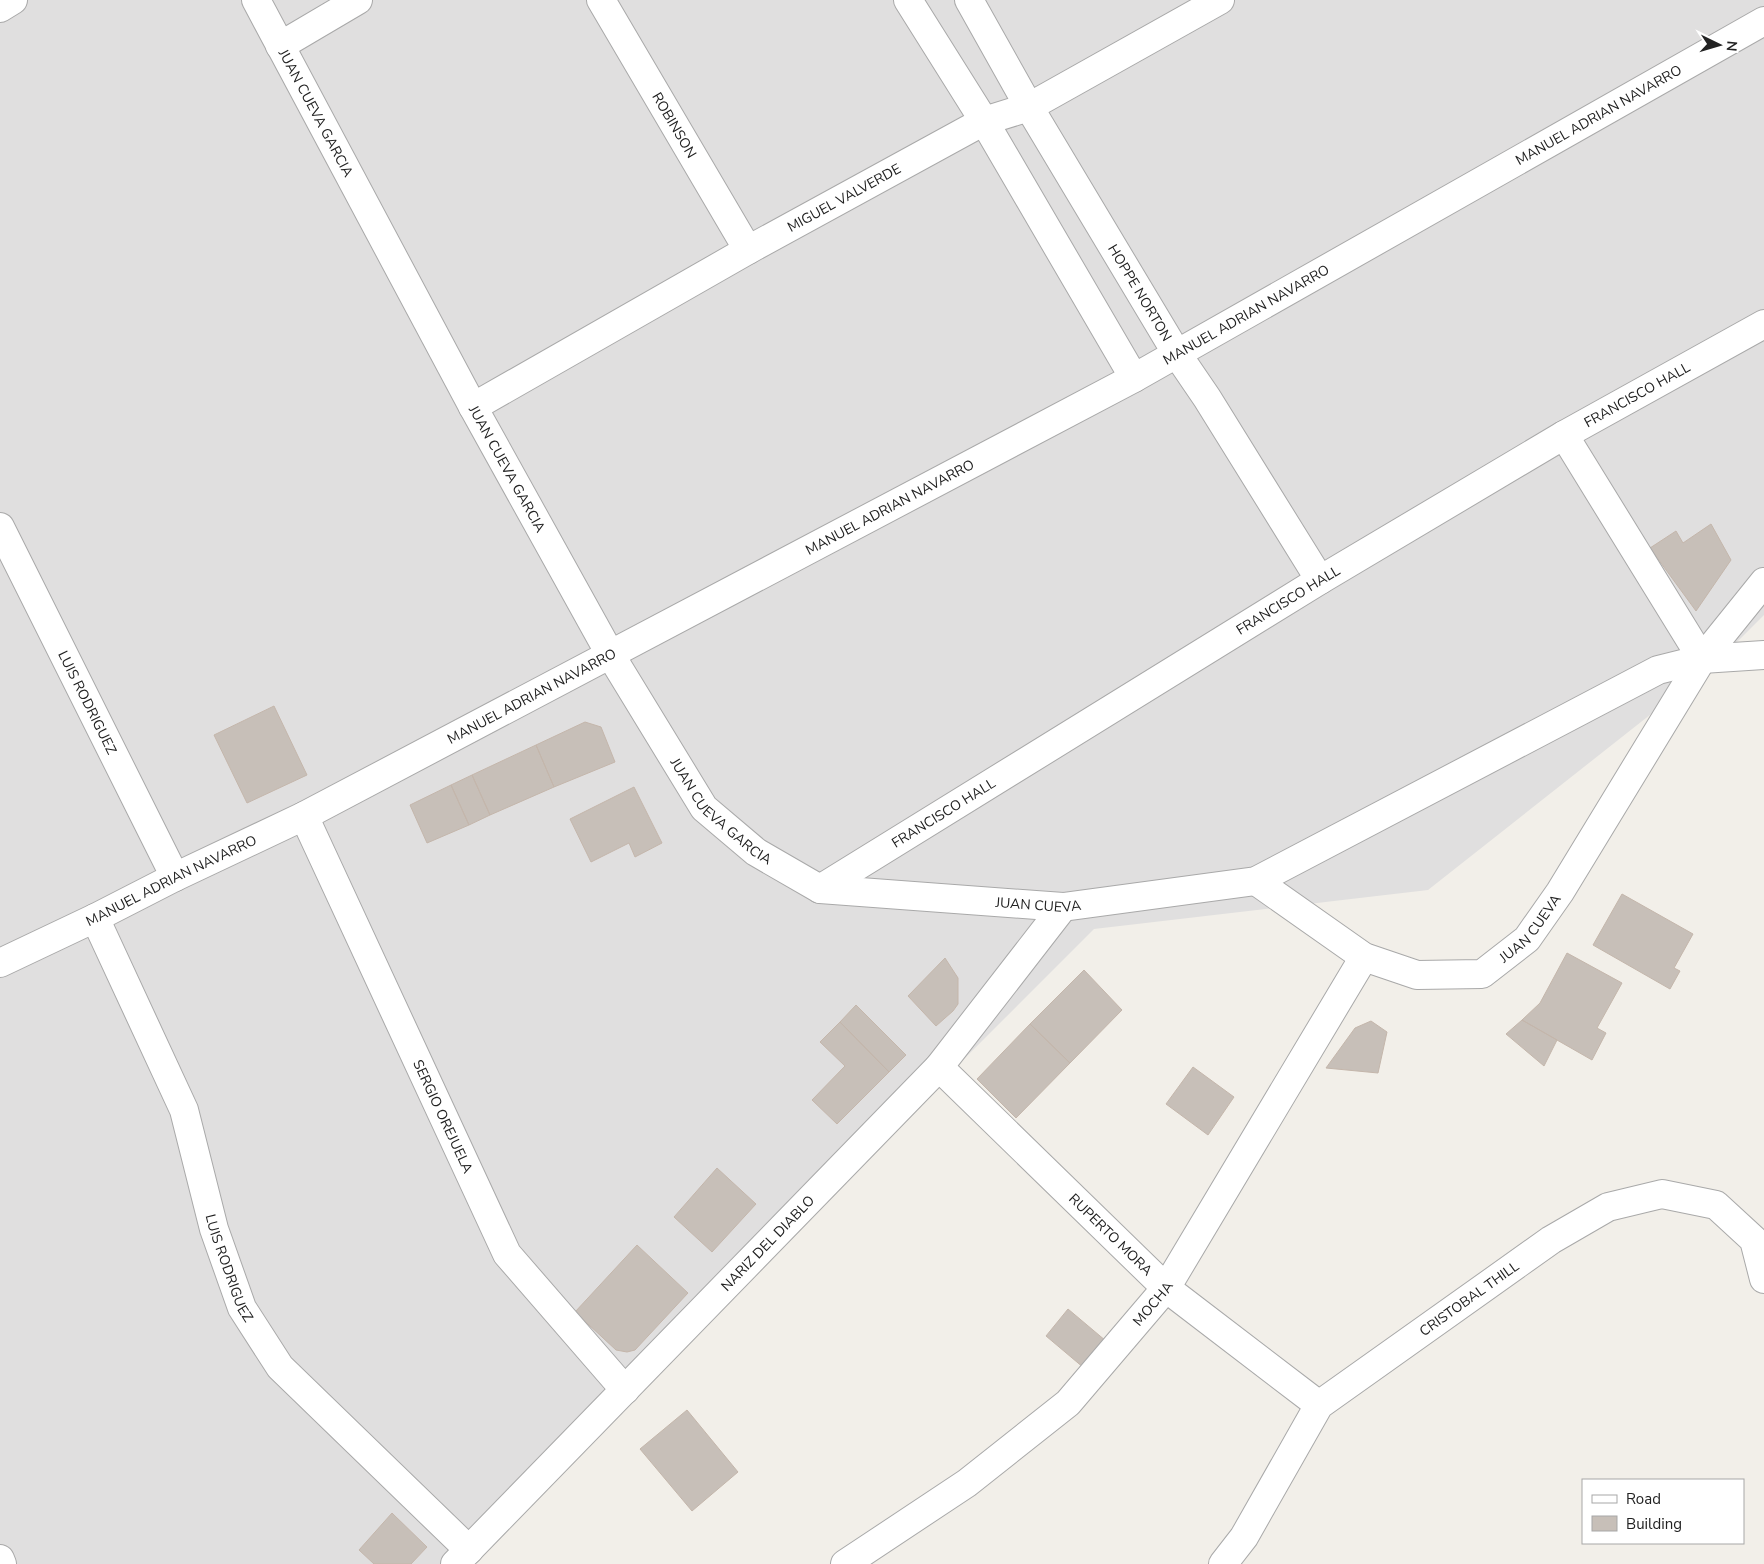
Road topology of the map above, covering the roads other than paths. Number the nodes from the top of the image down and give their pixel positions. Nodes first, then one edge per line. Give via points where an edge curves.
1 (13, 0) edge
2 (256, 0) edge
3 (358, 0) edge
4 (601, 0) edge
5 (908, 0) edge
6 (969, 0) edge
7 (1220, 0) edge
8 (0, 8) edge
9 (1764, 21) edge
10 (280, 46) junction
11 (1030, 107) junction
12 (984, 121) junction
13 (748, 250) junction
14 (1764, 324) edge
15 (1177, 354) junction
16 (1134, 378) junction
17 (473, 407) junction
18 (1564, 435) junction
19 (0, 527) edge
20 (1320, 580) junction
21 (1764, 582) edge
22 (610, 654) junction
23 (1764, 654) edge
24 (1702, 658) junction
25 (304, 816) junction
26 (175, 877) junction
27 (1256, 881) junction
28 (820, 889) junction
29 (1063, 908) junction
30 (95, 918) junction
31 (1364, 957) junction
32 (0, 963) edge
33 (939, 1067) junction
34 (1764, 1280) edge
35 (1166, 1288) junction
36 (625, 1390) junction
37 (1319, 1405) junction
38 (462, 1557) edge
39 (0, 1559) edge
40 (2, 1564) edge
41 (845, 1564) edge
42 (1223, 1564) edge

1 - 8 street
2 - 10 street, JUAN CUEVA GARCIA
3 - 10 street
4 - 13 street, ROBINSON
5 - 12 street
6 - 11 street, HOPPE NORTON
7 - 11 street, MIGUEL VALVERDE
9 - 15 street, MANUEL ADRIAN NAVARRO
10 - 17 street, JUAN CUEVA GARCIA
11 - 12 street, MIGUEL VALVERDE
11 - 15 street, HOPPE NORTON
12 - 13 street, MIGUEL VALVERDE
12 - 16 street
13 - 17 street, MIGUEL VALVERDE
14 - 18 street, FRANCISCO HALL
15 - 16 street, MANUEL ADRIAN NAVARRO
15 - 20 street, HOPPE NORTON
16 - 22 street, MANUEL ADRIAN NAVARRO
17 - 22 street, JUAN CUEVA GARCIA
18 - 20 street, FRANCISCO HALL
18 - 24 street
19 - 26 street, LUIS RODRIGUEZ
20 - 28 street, FRANCISCO HALL
21 - 24 street, JUAN CUEVA
22 - 25 street, MANUEL ADRIAN NAVARRO
22 - 28 street, JUAN CUEVA GARCIA via 704,808 756,852
23 - 24 street
24 - 27 street, JUAN CUEVA via 1658,670
24 - 31 street, JUAN CUEVA via 1560,892 1527,940 1482,974 1417,975
25 - 26 street, MANUEL ADRIAN NAVARRO
25 - 36 street, SERGIO OREJUELA via 508,1254
26 - 30 street, MANUEL ADRIAN NAVARRO
27 - 29 street, JUAN CUEVA
27 - 31 street, JUAN CUEVA
28 - 29 street, JUAN CUEVA
29 - 33 street, NARIZ DEL DIABLO
30 - 32 street, MANUEL ADRIAN NAVARRO
30 - 38 street, LUIS RODRIGUEZ via 184,1110 214,1229 242,1308 280,1368
31 - 35 street, MOCHA
33 - 35 street, RUPERTO MORA
33 - 36 street, NARIZ DEL DIABLO
34 - 37 street, CRISTOBAL THILL via 1754,1240 1716,1206 1662,1194 1608,1206 1551,1240
35 - 37 street, RUPERTO MORA
35 - 41 street, MOCHA via 1068,1403 966,1483
36 - 38 street, NARIZ DEL DIABLO
37 - 42 street, CRISTOBAL THILL via 1244,1538
39 - 40 street

